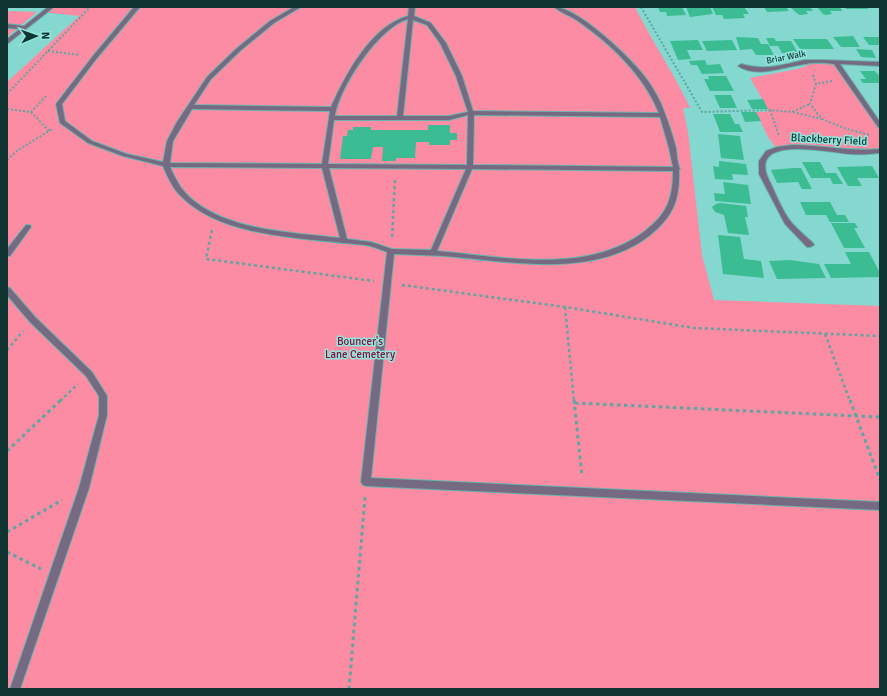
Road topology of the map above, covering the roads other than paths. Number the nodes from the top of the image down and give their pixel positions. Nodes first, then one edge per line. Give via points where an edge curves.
1 (51, 7) edge
2 (137, 7) edge
3 (298, 7) edge
4 (412, 7) edge
5 (557, 7) edge
6 (411, 17) junction
7 (7, 26) edge
8 (25, 28) junction
9 (7, 42) edge
10 (836, 62) junction
11 (880, 64) edge
12 (741, 66) dead end
13 (190, 107) junction
14 (333, 109) junction
15 (471, 113) junction
16 (663, 115) junction
17 (332, 118) junction
18 (400, 118) junction
19 (880, 126) edge
20 (880, 151) edge
21 (166, 165) junction
22 (325, 166) junction
23 (470, 167) junction
24 (677, 169) junction
25 (28, 226) dead end
26 (344, 241) junction
27 (810, 245) dead end
28 (391, 251) junction
29 (433, 253) junction
30 (7, 254) edge
31 (7, 290) edge
32 (880, 506) edge
33 (15, 689) edge

1 - 8 street
2 - 21 street via 59,104 62,122 90,142 125,155
3 - 13 street via 272,22 238,50 209,78
4 - 6 street
5 - 16 street via 613,47 633,67 646,83
6 - 14 street via 400,20 376,39 361,57
6 - 15 street via 429,24 443,43 459,76
6 - 18 street
7 - 8 street
8 - 9 street
10 - 11 street, Briar Walk
10 - 12 street, Briar Walk via 803,62 772,70 756,70
10 - 19 street
13 - 14 street
13 - 21 street via 170,141
14 - 17 street
15 - 16 street
15 - 18 street via 449,118
15 - 23 street
16 - 24 street
17 - 18 street
17 - 22 street
20 - 27 street, Blackberry Field via 844,152 816,147 784,147 767,155 761,167 762,174 787,222
21 - 22 street
21 - 26 street via 180,191 201,209 215,216 248,227
22 - 23 street
22 - 26 street
23 - 24 street
23 - 29 street
24 - 29 street via 676,189 667,214 642,238 616,251 561,262
25 - 30 street
26 - 28 street via 371,244
28 - 29 street
28 - 32 street via 366,482
31 - 33 street via 33,320 89,374 103,396 103,415 84,488

